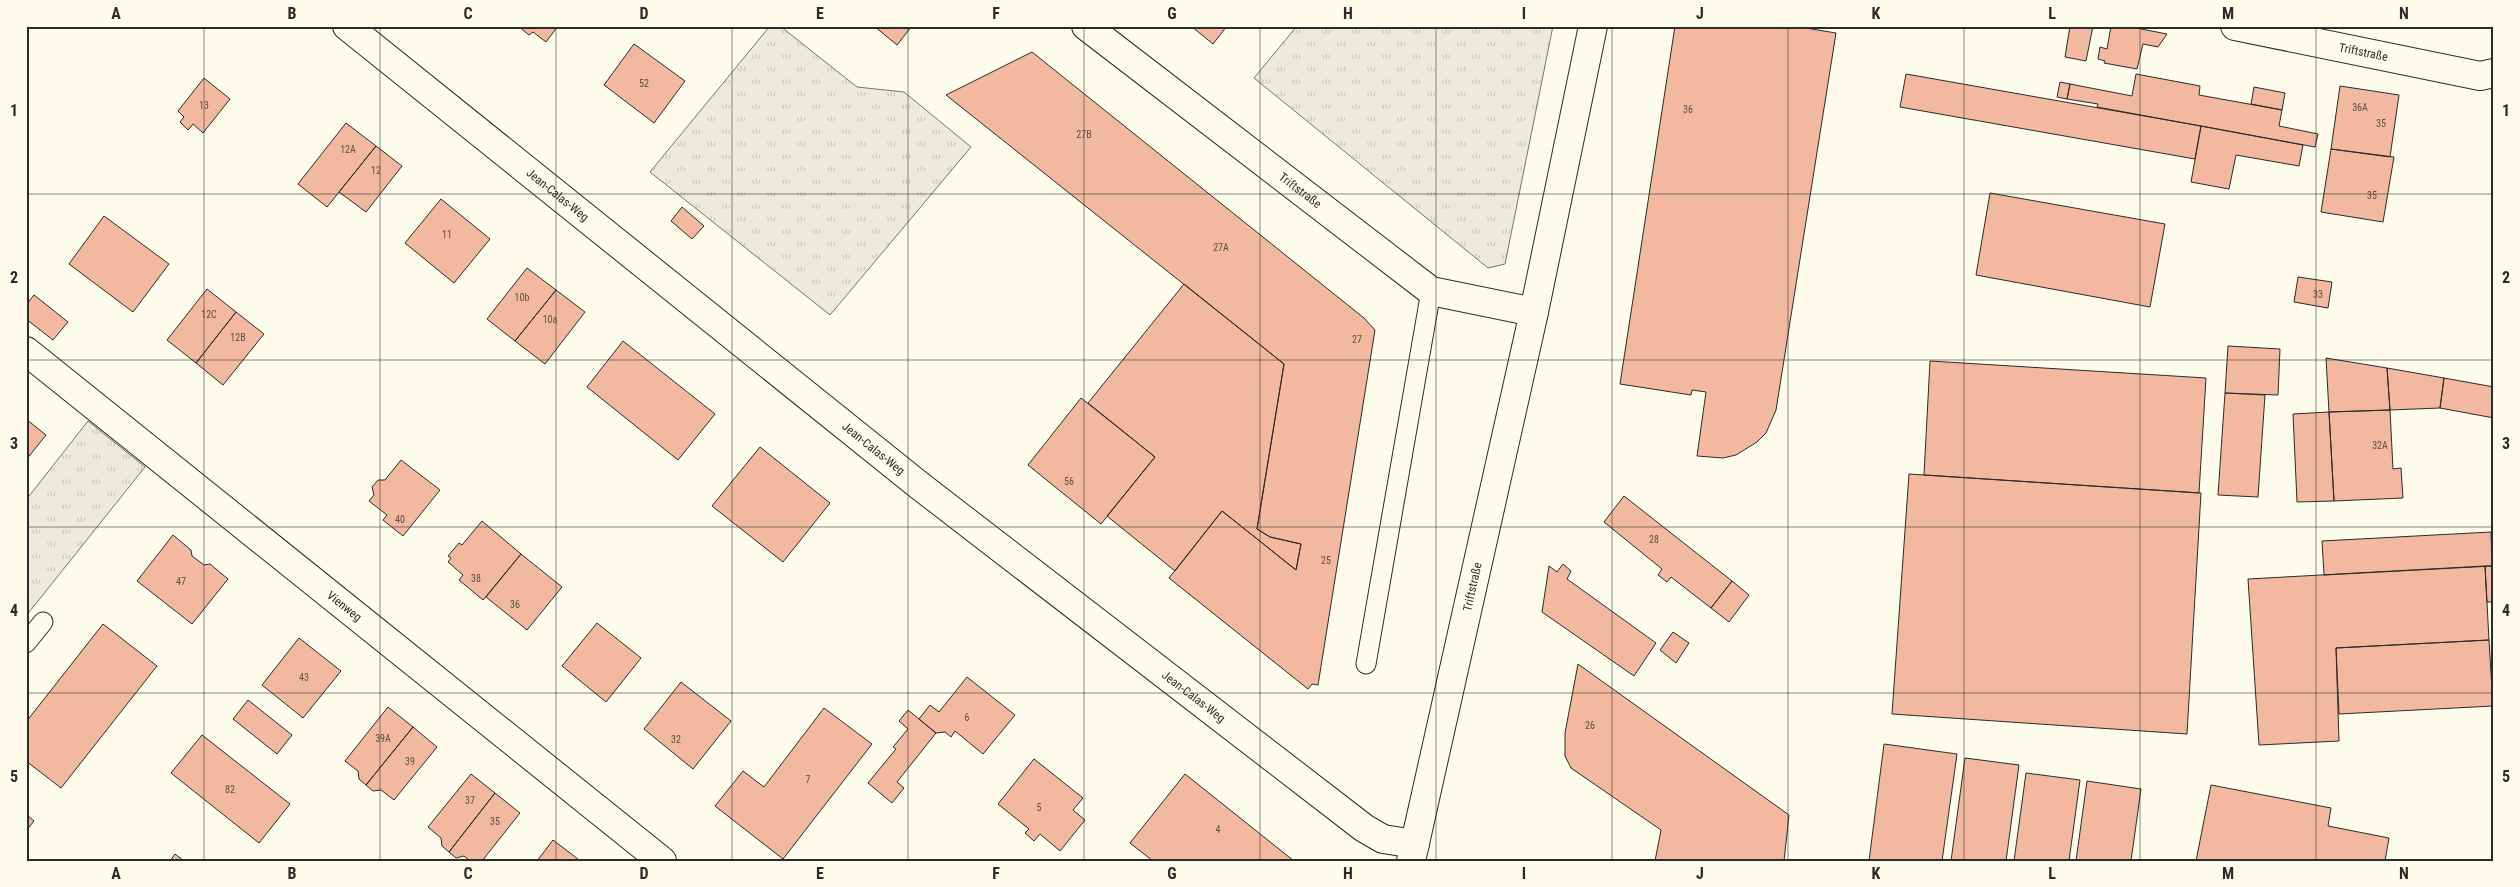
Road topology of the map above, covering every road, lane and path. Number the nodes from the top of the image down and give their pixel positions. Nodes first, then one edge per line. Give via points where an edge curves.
1 (347, 26) edge
2 (1086, 26) edge
3 (1593, 26) edge
4 (2235, 26) edge
5 (2494, 73) edge
6 (1431, 291) junction
7 (1534, 312) junction
8 (26, 351) edge
9 (43, 622) dead end
10 (26, 643) edge
11 (1366, 664) dead end
12 (1413, 852) edge
13 (662, 861) edge

1 - 12 street, Jean-Calas-Weg via 920,486 1364,828
2 - 6 street, Triftstraße
3 - 7 street, Triftstraße
4 - 5 street, Triftstraße via 2480,76
6 - 7 street, Triftstraße
6 - 11 lane
7 - 12 street, Triftstraße
8 - 13 street, Vienweg
9 - 10 lane

